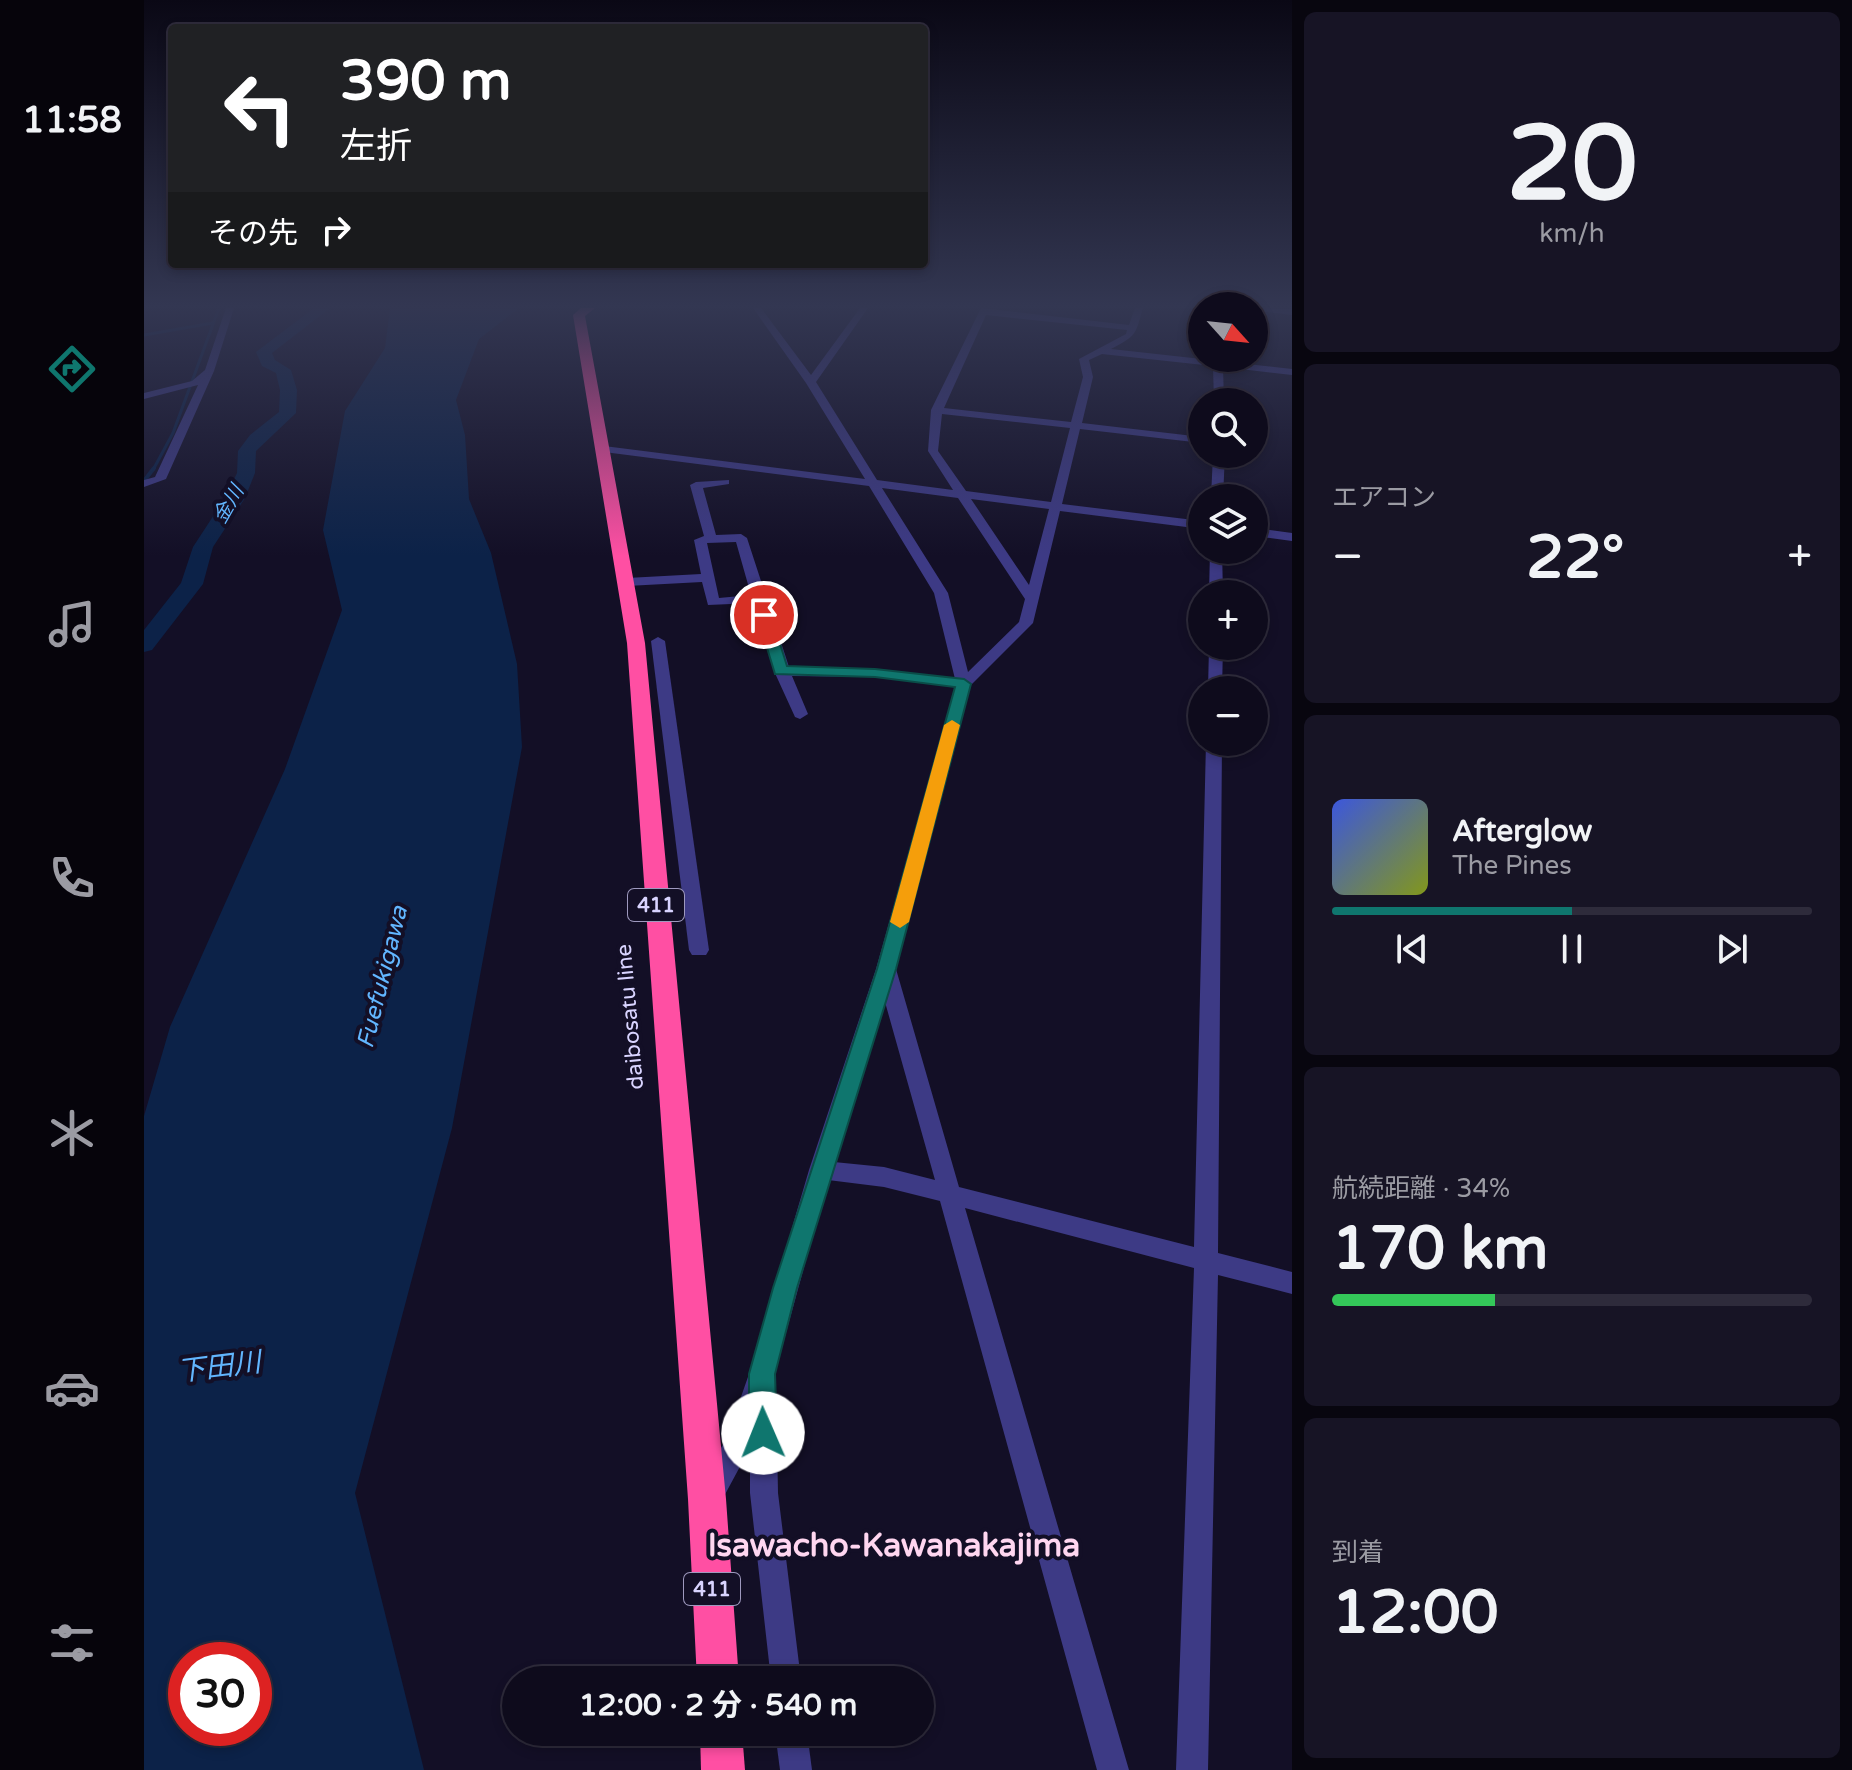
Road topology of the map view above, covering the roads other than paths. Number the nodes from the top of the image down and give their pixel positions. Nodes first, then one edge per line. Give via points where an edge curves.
1 (200, 391) edge
2 (593, 391) edge
3 (816, 391) edge
4 (945, 391) edge
5 (1084, 391) edge
6 (936, 410) junction
7 (1075, 426) junction
8 (1188, 438) edge
9 (604, 449) junction
10 (725, 482) dead end
11 (872, 482) junction
12 (144, 484) edge
13 (963, 494) junction
14 (1058, 506) junction
15 (1188, 523) edge
16 (1268, 534) edge
17 (1292, 537) edge
18 (711, 539) junction
19 (708, 578) junction
20 (627, 582) junction
21 (1030, 596) junction
22 (759, 599) junction
23 (658, 641) dead end
24 (781, 671) junction
25 (964, 684) junction
26 (642, 712) junction
27 (668, 713) junction
28 (800, 714) dead end
29 (1214, 756) edge
30 (699, 950) dead end
31 (886, 969) junction
32 (820, 1170) junction
33 (953, 1196) junction
34 (1206, 1261) junction
35 (1292, 1283) edge
36 (762, 1374) junction
37 (707, 1499) junction
38 (717, 1666) edge
39 (784, 1666) edge
40 (722, 1746) edge
41 (793, 1746) edge
42 (723, 1770) edge
43 (796, 1770) edge
44 (1113, 1770) edge
45 (1192, 1770) edge

1 - 12 street via 160,479
2 - 9 highway, daibosatu line / 411
3 - 11 street
4 - 6 street
5 - 7 street
6 - 7 street
6 - 13 street via 933,451
7 - 8 street
7 - 14 street
9 - 11 street
9 - 20 highway, daibosatu line / 411
10 - 18 street via 696,485
11 - 13 street
11 - 25 street via 941,593
13 - 14 street
13 - 21 street
14 - 15 street
14 - 21 street
16 - 17 street
18 - 19 street via 700,540
18 - 22 street via 741,538
19 - 20 street
19 - 22 street via 713,602
20 - 26 highway, daibosatu line / 411
21 - 25 street via 1026,623
22 - 24 street
23 - 27 street
24 - 25 street via 875,673
24 - 28 street
25 - 31 street
26 - 27 street
26 - 37 highway, daibosatu line / 411
27 - 30 street
29 - 34 street
31 - 32 street
31 - 33 street
32 - 33 street via 884,1177
32 - 36 street
33 - 34 street
33 - 44 street
34 - 35 street
34 - 45 street
36 - 37 street via 738,1444
36 - 39 street via 764,1493
37 - 38 highway, daibosatu line / 411
40 - 42 highway
41 - 43 street

